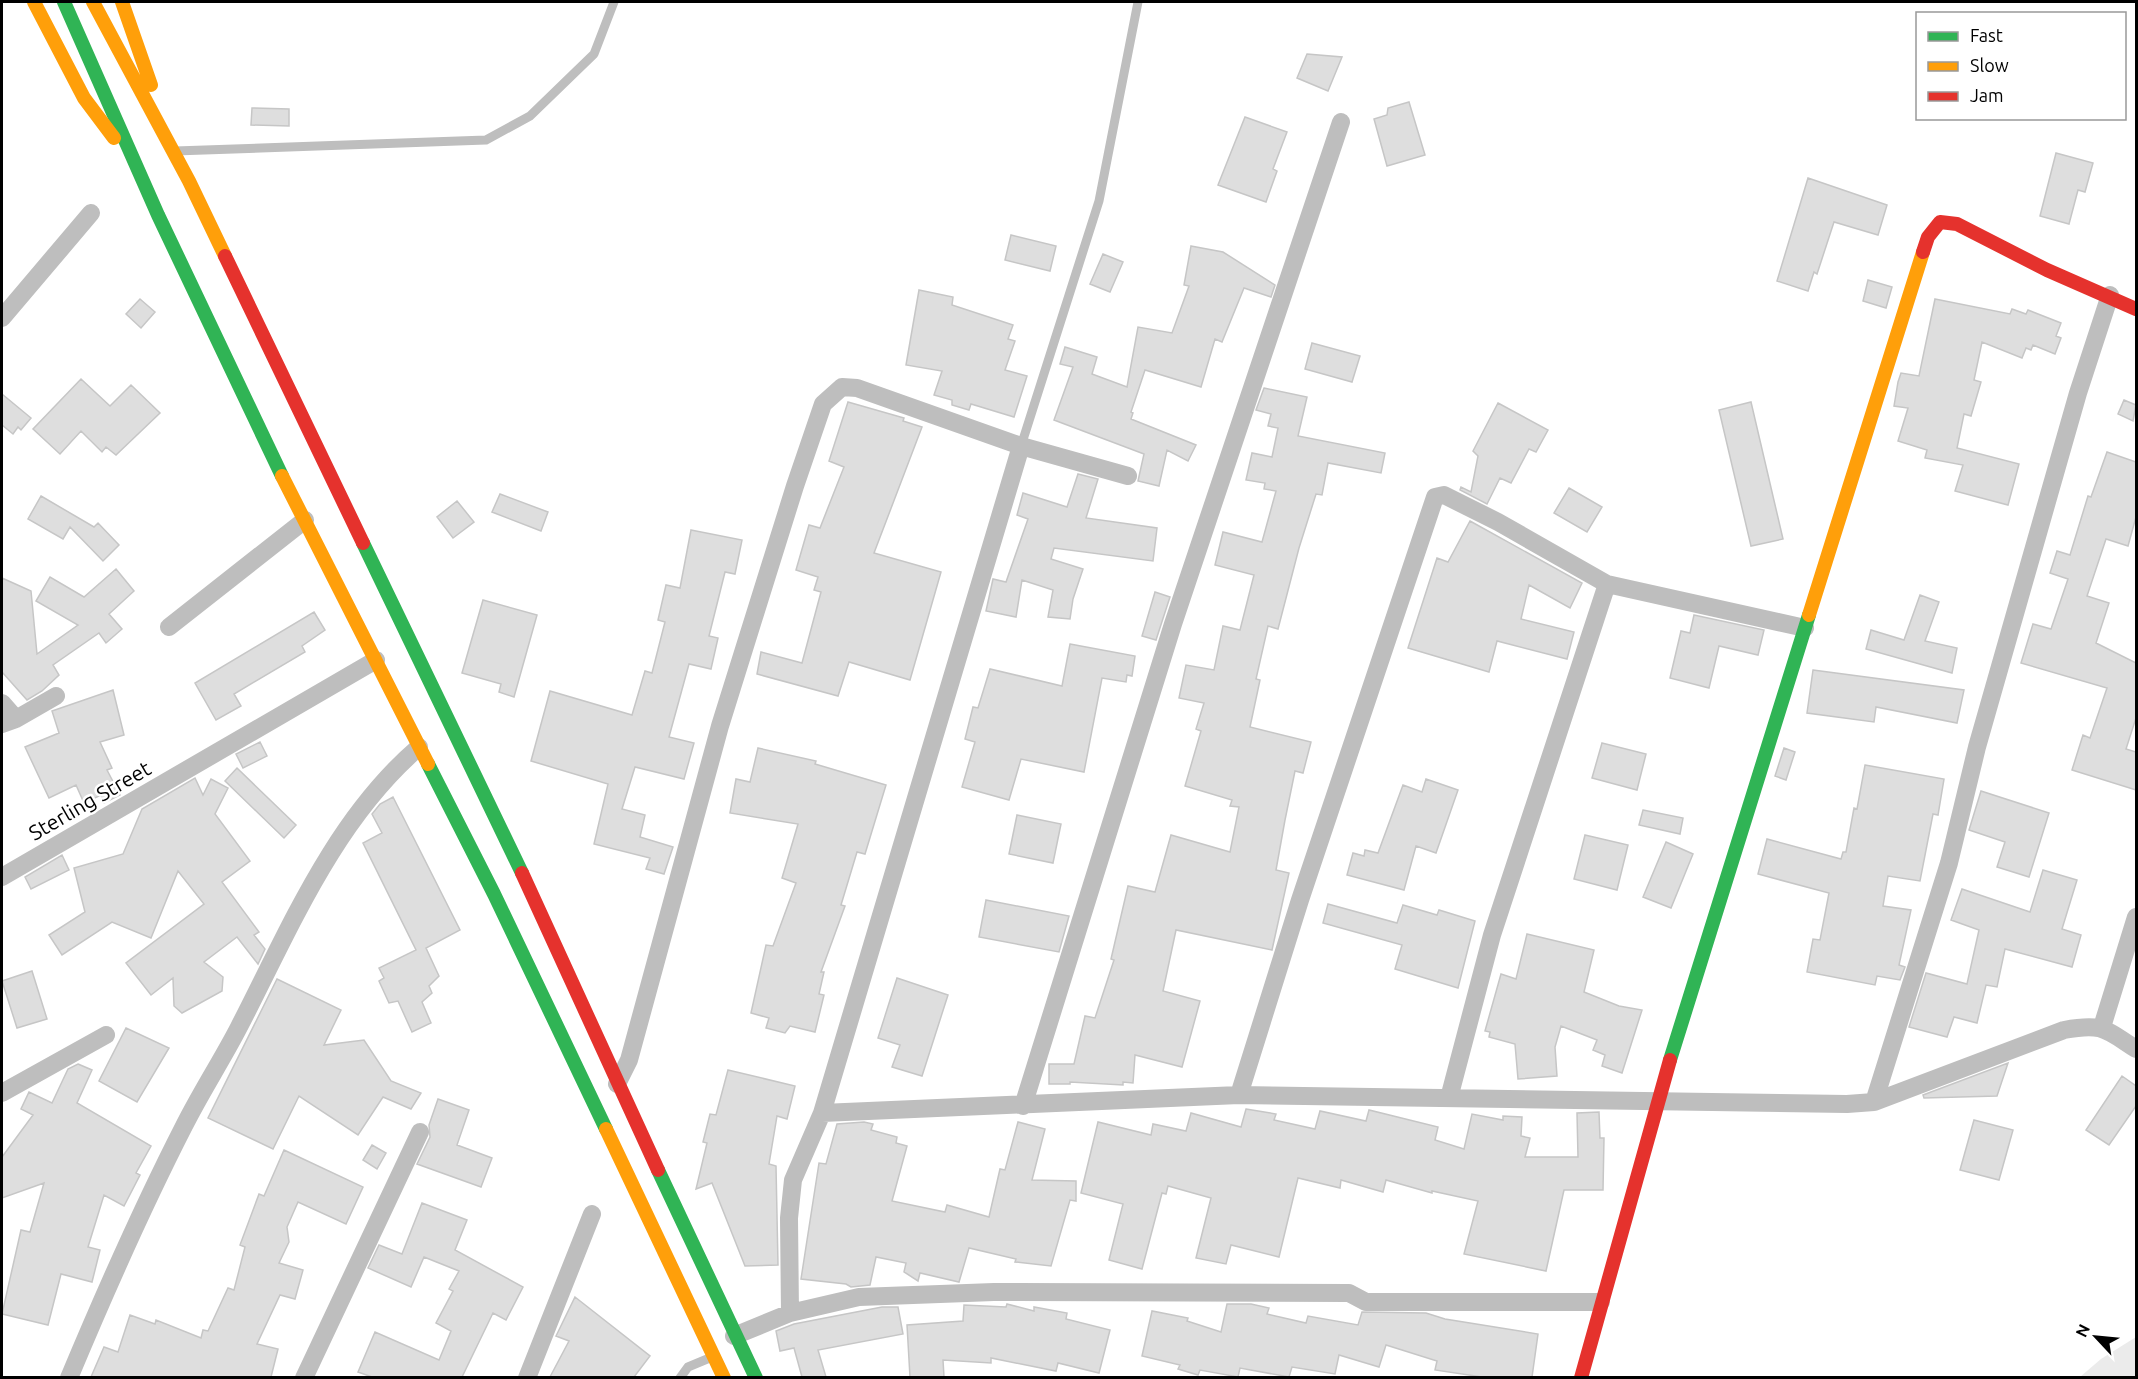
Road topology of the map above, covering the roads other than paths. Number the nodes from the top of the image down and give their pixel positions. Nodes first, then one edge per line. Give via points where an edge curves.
1 (34, 2) edge
2 (64, 2) edge
3 (93, 2) edge
4 (123, 2) edge
5 (614, 2) edge
6 (1138, 2) edge
7 (1341, 122) dead end
8 (173, 151) junction
9 (140, 174) junction
10 (91, 213) dead end
11 (2110, 295) junction
12 (2136, 309) edge
13 (2, 318) edge
14 (1021, 446) junction
15 (1128, 476) dead end
16 (305, 520) junction
17 (1607, 584) junction
18 (169, 627) dead end
19 (1805, 628) junction
20 (376, 660) junction
21 (56, 696) dead end
22 (2, 703) edge
23 (9, 722) edge
24 (419, 747) junction
25 (2, 878) edge
26 (2136, 917) edge
27 (2102, 1027) junction
28 (106, 1035) dead end
29 (2136, 1049) edge
30 (617, 1084) junction
31 (2, 1093) edge
32 (1239, 1095) junction
33 (1449, 1098) junction
34 (1657, 1102) junction
35 (1874, 1102) junction
36 (1023, 1106) junction
37 (822, 1113) junction
38 (420, 1132) dead end
39 (592, 1214) dead end
40 (1601, 1302) junction
41 (789, 1313) junction
42 (734, 1336) junction
43 (714, 1356) junction
44 (69, 1377) edge
45 (304, 1377) edge
46 (527, 1377) edge
47 (680, 1377) edge
48 (724, 1377) edge
49 (756, 1377) edge
50 (1581, 1377) edge

1 - 9 main road via 84,98
2 - 9 main road
3 - 8 main road
4 - 8 main road
5 - 8 lane via 594,54 530,116 486,140
6 - 14 lane via 1099,201
7 - 36 street via 1173,624
8 - 30 main road via 533,896
9 - 16 main road
10 - 13 street
11 - 12 main road
11 - 19 main road via 2047,270 1957,224 1944,221 1933,228
11 - 35 street via 2078,393 1977,747 1949,863
14 - 15 street
14 - 30 street via 857,388 842,387 823,404 720,726 629,1060
14 - 37 street
16 - 18 street
16 - 20 main road
17 - 19 street
17 - 32 street via 1498,522 1444,495 1434,497
17 - 33 street via 1492,936
19 - 34 main road
20 - 24 main road
20 - 25 street, Sterling Street
21 - 23 street
22 - 23 street
24 - 43 main road via 494,894
24 - 44 street via 379,785 325,860 149,1197
26 - 27 street
27 - 29 street
27 - 35 street via 2064,1030
28 - 31 street
30 - 42 main road
32 - 33 street
32 - 36 street
33 - 34 street
34 - 35 street
34 - 40 main road
36 - 37 street
37 - 41 street via 794,1180 789,1218
38 - 45 street
39 - 46 street
40 - 41 street via 1366,1302 1349,1293 994,1292 859,1298
40 - 50 main road
41 - 42 street
42 - 49 main road
43 - 47 lane via 688,1367
43 - 48 main road

